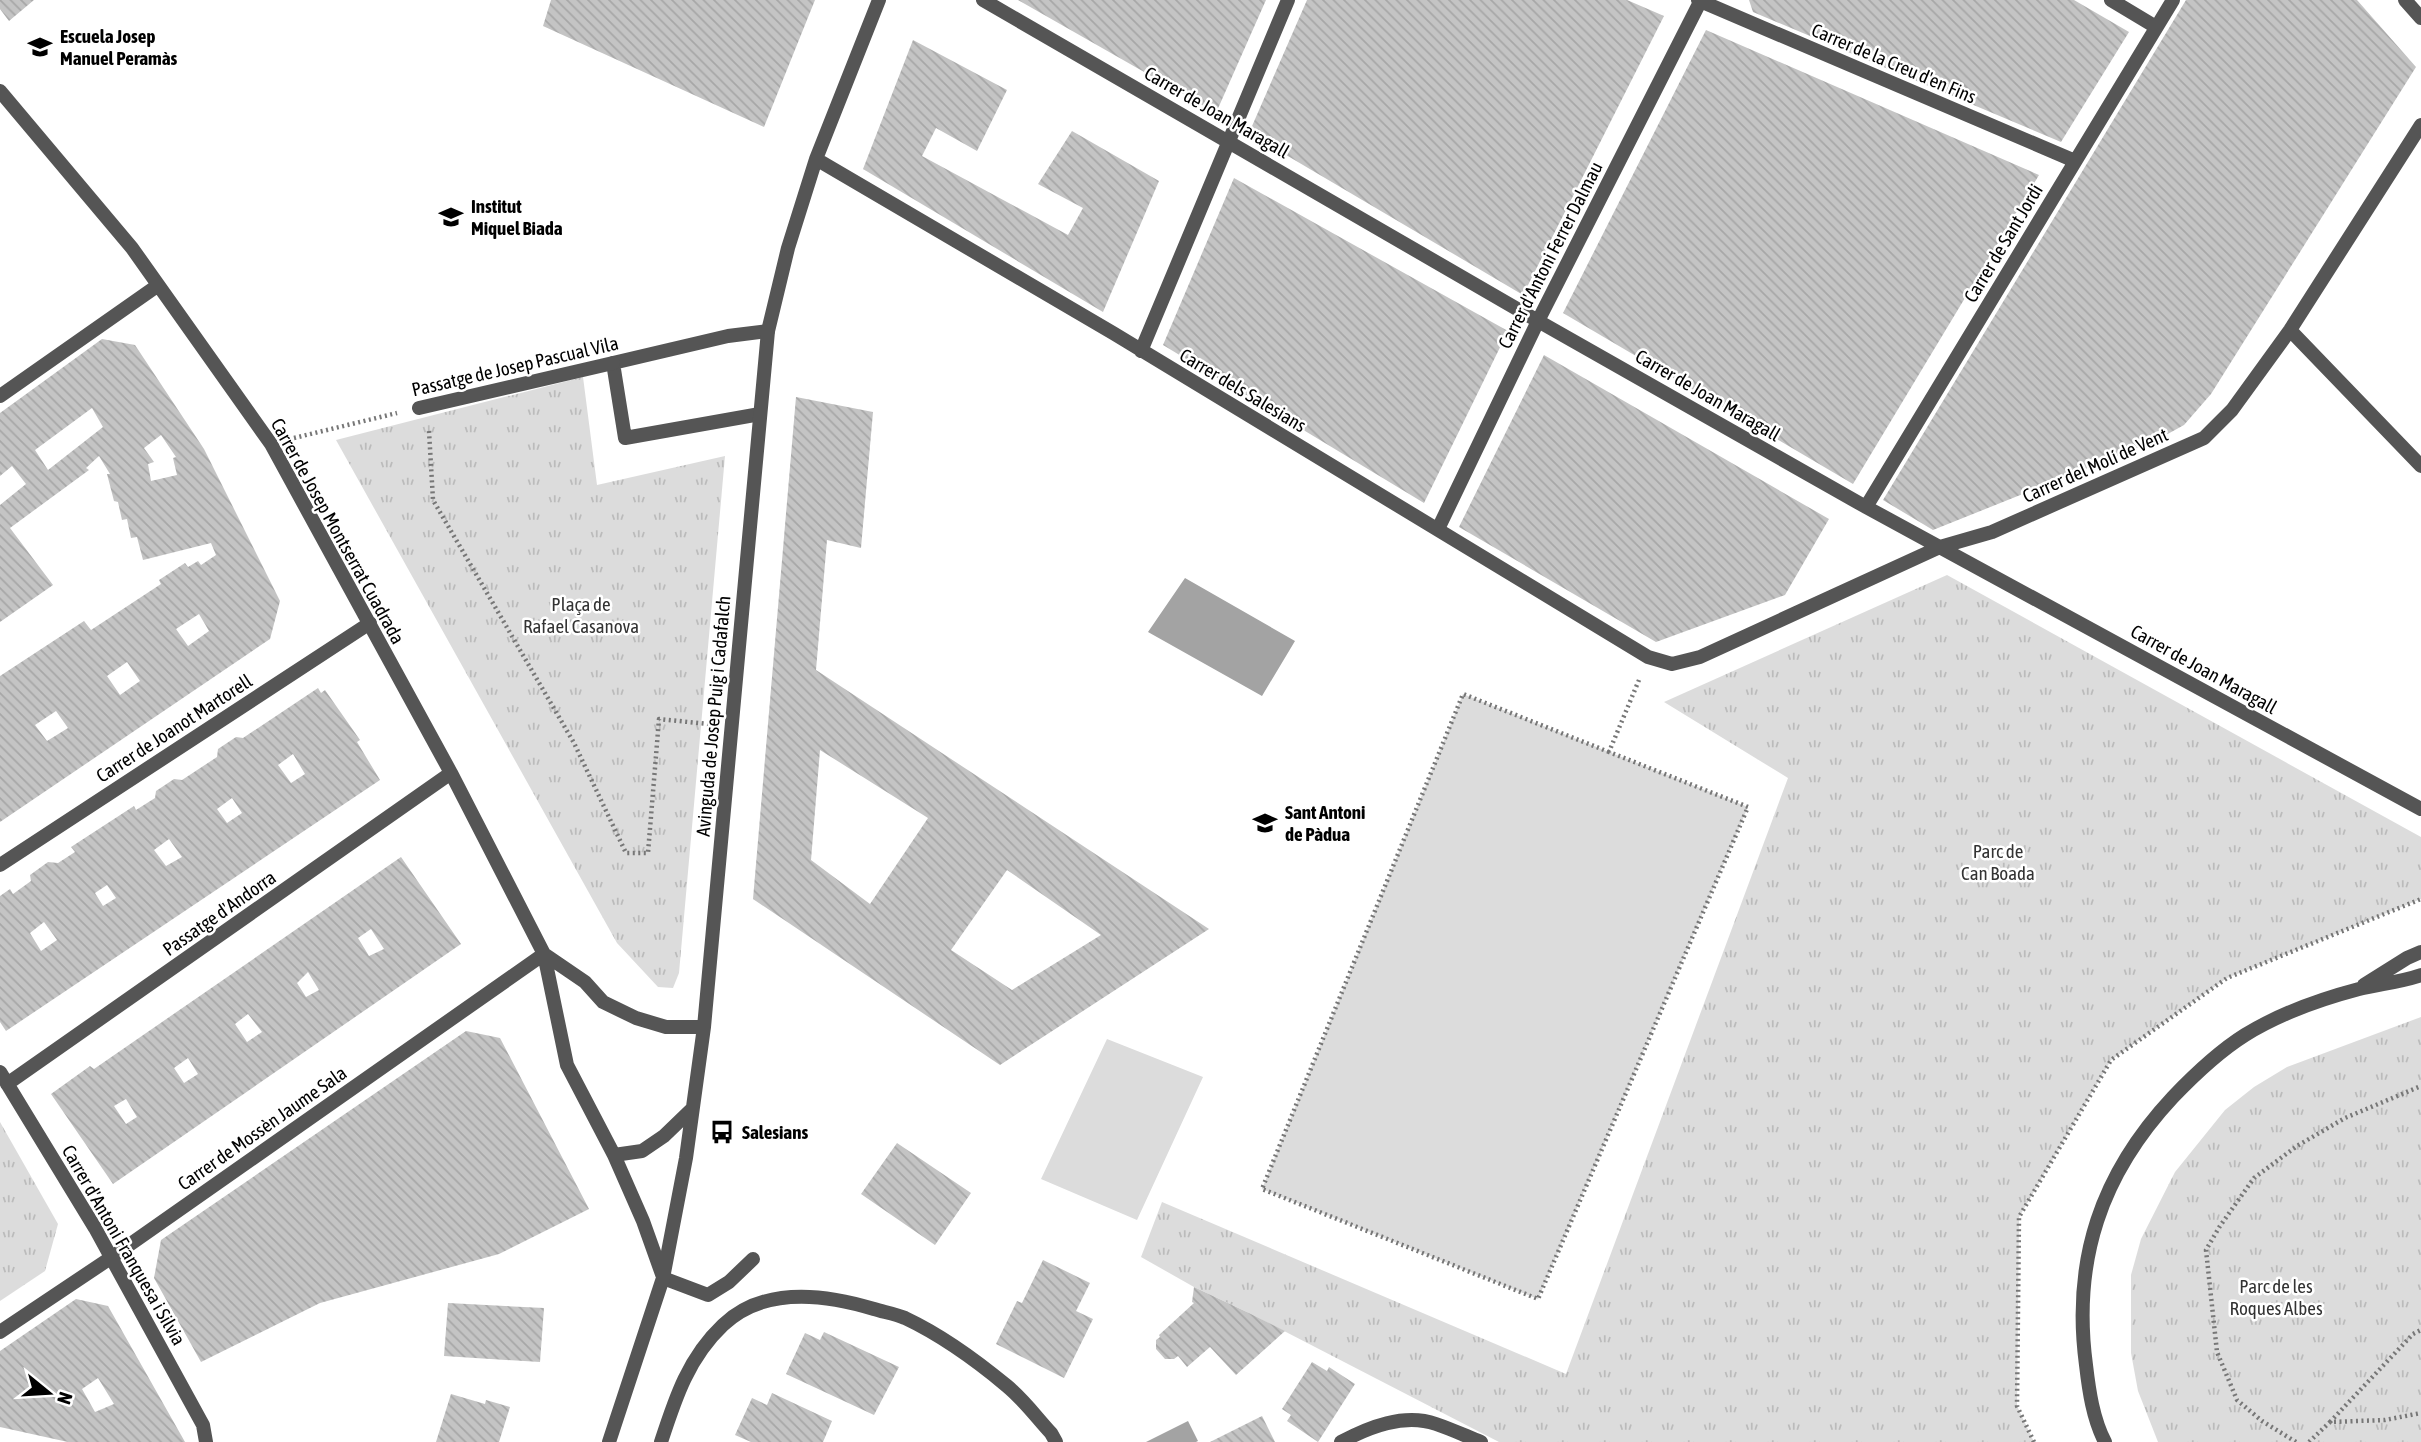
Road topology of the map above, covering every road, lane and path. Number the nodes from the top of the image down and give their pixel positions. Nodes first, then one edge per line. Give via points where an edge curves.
1 (879, 0) edge
2 (983, 0) edge
3 (1288, 0) edge
4 (1700, 0) edge
5 (2111, 0) edge
6 (2173, 0) edge
7 (2405, 0) edge
8 (2421, 18) edge
9 (2156, 27) junction
10 (0, 91) edge
11 (2421, 125) edge
12 (1229, 141) junction
13 (816, 159) junction
14 (2075, 161) junction
15 (157, 286) junction
16 (1538, 321) junction
17 (2290, 330) junction
18 (768, 331) junction
19 (1141, 351) junction
20 (613, 363) junction
21 (0, 396) edge
22 (423, 407) junction
23 (760, 414) junction
24 (271, 444) junction
25 (2421, 466) edge
26 (1866, 507) junction
27 (1438, 528) junction
28 (1940, 547) junction
29 (370, 623) junction
30 (1648, 657) junction
31 (731, 722) junction
32 (1609, 752) junction
33 (451, 773) junction
34 (2421, 809) edge
35 (0, 865) edge
36 (2421, 952) edge
37 (544, 954) junction
38 (2421, 975) edge
39 (2357, 989) junction
40 (704, 1027) junction
41 (4, 1078) edge
42 (2421, 1086) edge
43 (692, 1109) junction
44 (614, 1155) junction
45 (112, 1257) junction
46 (753, 1259) dead end
47 (663, 1278) junction
48 (2421, 1329) edge
49 (0, 1332) edge
50 (2421, 1413) edge
51 (2330, 1422) junction
52 (206, 1442) edge
53 (609, 1442) edge
54 (661, 1442) edge
55 (1056, 1442) edge
56 (1342, 1442) edge
57 (1481, 1442) edge
58 (2105, 1442) edge
59 (2296, 1442) edge
60 (2309, 1442) edge

1 - 13 street, Avinguda de Josep Puig i Cadafalch
2 - 12 street, Carrer de Joan Maragall
3 - 12 street
4 - 14 street, Carrer de la Creu d'en Fins
4 - 16 street, Carrer d'Antoni Ferrer Dalmau
5 - 9 street
6 - 9 street, Carrer de Sant Jordi
7 - 8 street
9 - 14 street, Carrer de Sant Jordi
10 - 15 street, Carrer de Josep Montserrat Cuadrada via 132,247
11 - 17 street, Carrer del Molí de Vent
12 - 16 street, Carrer de Joan Maragall
12 - 19 street
13 - 18 street, Avinguda de Josep Puig i Cadafalch
13 - 19 street, Carrer dels Salesians
14 - 26 street, Carrer de Sant Jordi
15 - 21 street
15 - 24 street, Carrer de Josep Montserrat Cuadrada
16 - 26 street, Carrer de Joan Maragall
16 - 27 street, Carrer d'Antoni Ferrer Dalmau
17 - 25 street
17 - 28 street, Carrer del Molí de Vent via 2232,410 2204,438 1992,532
18 - 20 street, Passatge de Josep Pascual Vila
18 - 23 street, Avinguda de Josep Puig i Cadafalch
19 - 27 street, Carrer dels Salesians
20 - 22 street, Passatge de Josep Pascual Vila
20 - 23 street via 625,438
22 - 24 path, Passatge de Josep Pascual Vila
22 - 31 path via 433,500 574,743 626,853 648,853 659,719
23 - 31 street, Avinguda de Josep Puig i Cadafalch
24 - 29 street, Carrer de Josep Montserrat Cuadrada
26 - 28 street, Carrer de Joan Maragall
27 - 30 street, Carrer dels Salesians
28 - 30 street, Carrer del Molí de Vent via 1700,657 1672,664
28 - 34 street, Carrer de Joan Maragall
29 - 33 street, Carrer de Josep Montserrat Cuadrada
29 - 35 street, Carrer de Joanot Martorell
30 - 32 path
31 - 40 street, Avinguda de Josep Puig i Cadafalch
32 - 32 path via 1748,807 1538,1299 1262,1189 1463,694
33 - 37 street, Carrer de Josep Montserrat Cuadrada
33 - 41 street, Passatge d'Andorra
36 - 39 street
37 - 40 street, Carrer de Josep Montserrat Cuadrada via 585,982 604,1002 636,1018 666,1027
37 - 44 street, Carrer de Josep Montserrat Cuadrada via 567,1065
37 - 45 street, Carrer de Mossèn Jaume Sala
38 - 39 street
39 - 58 street via 2277,1018 2218,1054 2164,1107 2113,1177 2096,1220 2081,1308 2089,1389
40 - 43 street, Avinguda de Josep Puig i Cadafalch
41 - 45 street, Carrer d'Antoni Franquesa i Silvia
42 - 59 path via 2345,1118 2253,1178 2206,1250 2217,1352 2237,1400
43 - 44 street via 642,1151
43 - 47 street, Avinguda de Josep Puig i Cadafalch
44 - 47 street, Carrer de Josep Montserrat Cuadrada
45 - 49 street, Carrer de Mossèn Jaume Sala
45 - 52 street, Carrer d'Antoni Franquesa i Silvia via 204,1425
46 - 47 street via 708,1294
47 - 53 street, Avinguda de Josep Puig i Cadafalch
48 - 51 path
50 - 51 path
51 - 60 path
54 - 55 street via 680,1385 724,1324 748,1308 782,1297 813,1295 904,1318 956,1348 1009,1388
56 - 57 street via 1368,1427 1433,1422

